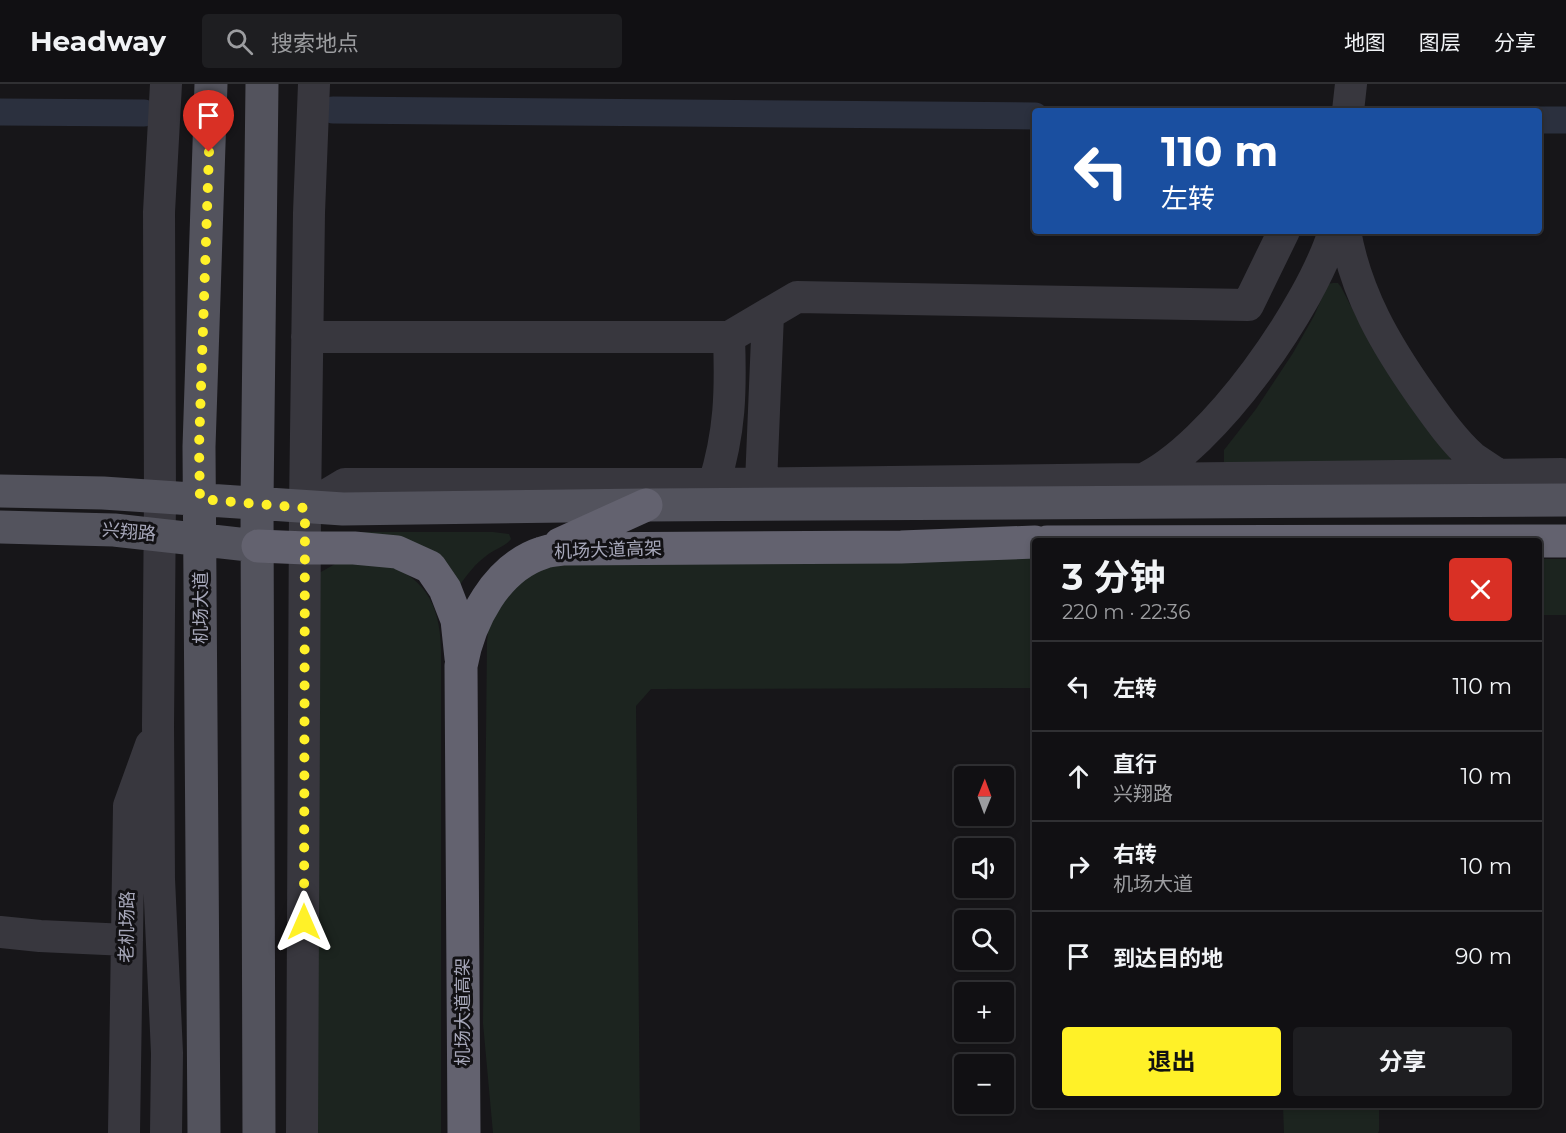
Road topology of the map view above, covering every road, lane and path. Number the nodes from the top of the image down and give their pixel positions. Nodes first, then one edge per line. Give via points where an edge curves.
1 (166, 84) edge
2 (212, 84) edge
3 (262, 84) edge
4 (314, 84) edge
5 (1351, 84) edge
6 (1348, 108) edge
7 (1283, 234) edge
8 (1333, 234) edge
9 (1346, 234) edge
10 (768, 314) junction
11 (307, 337) junction
12 (729, 338) junction
13 (1503, 478) junction
14 (1143, 479) junction
15 (761, 483) junction
16 (714, 484) junction
17 (1565, 486) edge
18 (0, 491) edge
19 (160, 497) junction
20 (1459, 500) junction
21 (257, 503) junction
22 (819, 504) junction
23 (1052, 504) junction
24 (646, 505) junction
25 (305, 508) junction
26 (201, 521) junction
27 (0, 527) edge
28 (160, 534) junction
29 (1047, 538) edge
30 (1542, 541) edge
31 (1566, 541) edge
32 (1032, 542) edge
33 (258, 546) junction
34 (306, 548) junction
35 (542, 552) junction
36 (461, 666) junction
37 (158, 725) junction
38 (0, 932) edge
39 (127, 940) junction
40 (465, 1123) edge
41 (124, 1133) edge
42 (166, 1133) edge
43 (204, 1133) edge
44 (259, 1133) edge
45 (302, 1133) edge

1 - 19 street via 159,212
2 - 26 main road, 机场大道 via 199,447
3 - 21 main road
4 - 11 street
5 - 6 street
7 - 10 street via 1248,305 797,297
8 - 14 street via 1306,293 1266,359 1183,452
9 - 13 street via 1350,261 1369,310 1396,360 1436,416 1472,456
10 - 12 street
10 - 15 street
11 - 12 street
11 - 25 street
12 - 16 street via 729,418
13 - 14 street
13 - 17 street
13 - 20 street
14 - 15 street
14 - 23 street via 1121,489
15 - 16 street
16 - 25 street via 345,484
17 - 20 main road
18 - 19 main road, 兴翔路
19 - 26 main road, 兴翔路
19 - 28 street
20 - 23 main road
21 - 25 main road, 兴翔路
21 - 26 main road, 兴翔路
21 - 33 main road
22 - 23 main road
22 - 24 main road, 兴翔路
22 - 29 main road
24 - 25 main road, 兴翔路
24 - 35 highway
25 - 34 street
26 - 28 main road, 兴翔路
26 - 33 main road, 兴翔路
26 - 43 main road, 机场大道
27 - 28 main road, 兴翔路
28 - 37 street
30 - 31 highway
32 - 35 highway, 机场大道高架
33 - 34 highway
33 - 44 main road
34 - 36 highway via 397,552 430,567 445,589 457,620
34 - 45 street
35 - 36 highway, 机场大道高架 via 511,569 500,580 478,617
36 - 40 highway, 机场大道高架
37 - 39 street, 老机场路 via 129,806
37 - 42 street
38 - 39 street
39 - 41 street, 老机场路

